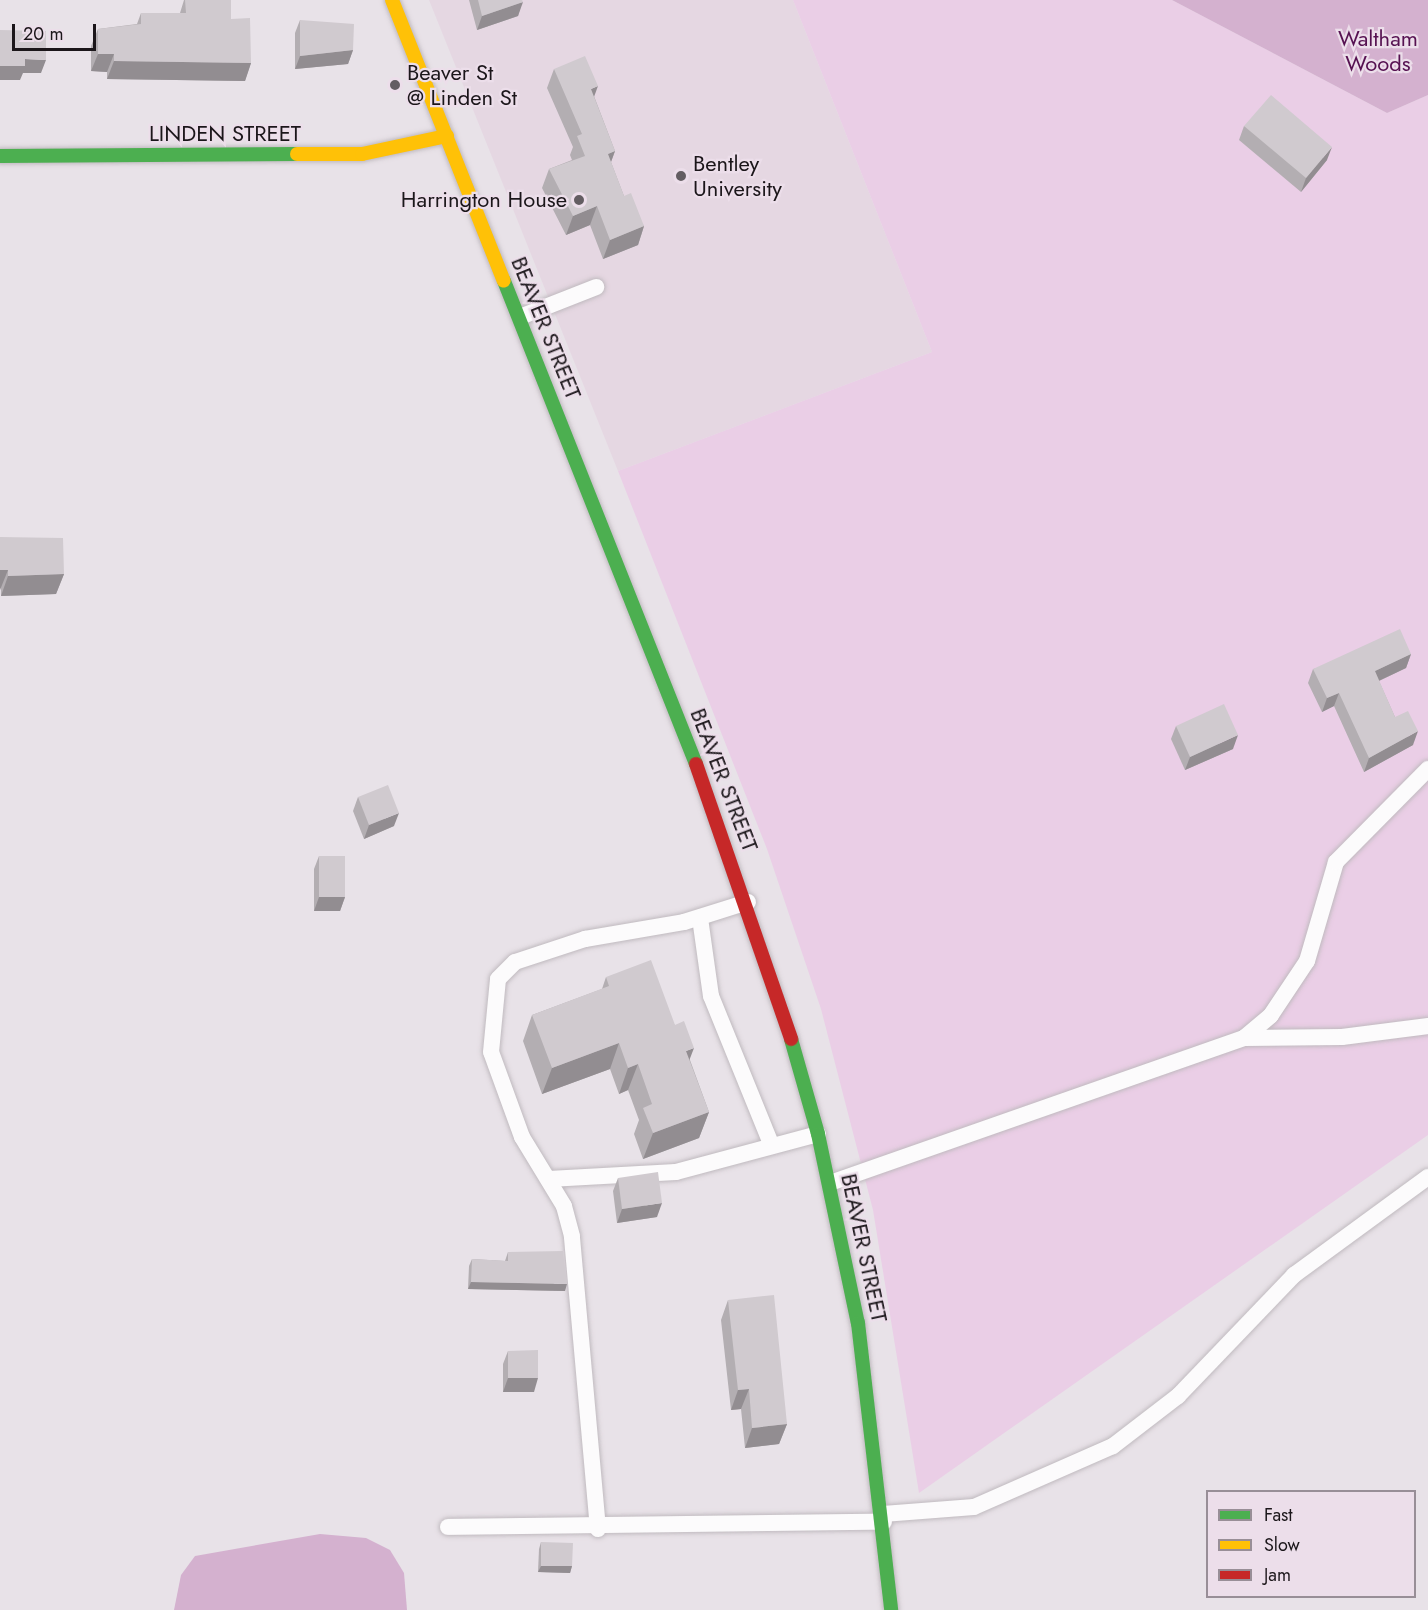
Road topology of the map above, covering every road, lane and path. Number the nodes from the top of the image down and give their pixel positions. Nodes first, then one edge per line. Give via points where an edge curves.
1 (392, 0) edge
2 (447, 136) junction
3 (0, 156) edge
4 (596, 288) dead end
5 (520, 317) junction
6 (1428, 769) edge
7 (748, 902) junction
8 (700, 918) junction
9 (1428, 1026) edge
10 (1245, 1038) junction
11 (818, 1134) junction
12 (771, 1144) junction
13 (1428, 1177) edge
14 (549, 1179) junction
15 (830, 1184) junction
16 (884, 1518) junction
17 (448, 1527) dead end
18 (598, 1529) junction
19 (891, 1610) edge

1 - 2 main road, BEAVER STREET
2 - 3 main road, LINDEN STREET via 362,154
2 - 5 main road, BEAVER STREET
4 - 5 lane
5 - 7 main road, BEAVER STREET
6 - 10 lane via 1336,862 1307,961 1271,1015
7 - 8 lane
7 - 11 main road, BEAVER STREET
8 - 12 lane via 711,996
8 - 14 lane via 585,939 515,962 498,979 491,1052 522,1137
9 - 10 lane via 1342,1037
10 - 15 lane
11 - 12 lane
11 - 15 main road, BEAVER STREET
12 - 14 lane via 676,1172
13 - 16 lane via 1294,1275 1178,1396 1113,1446 984,1504
14 - 18 lane via 572,1236
15 - 16 main road, BEAVER STREET via 865,1364
16 - 18 lane
16 - 19 main road, BEAVER STREET
17 - 18 lane

